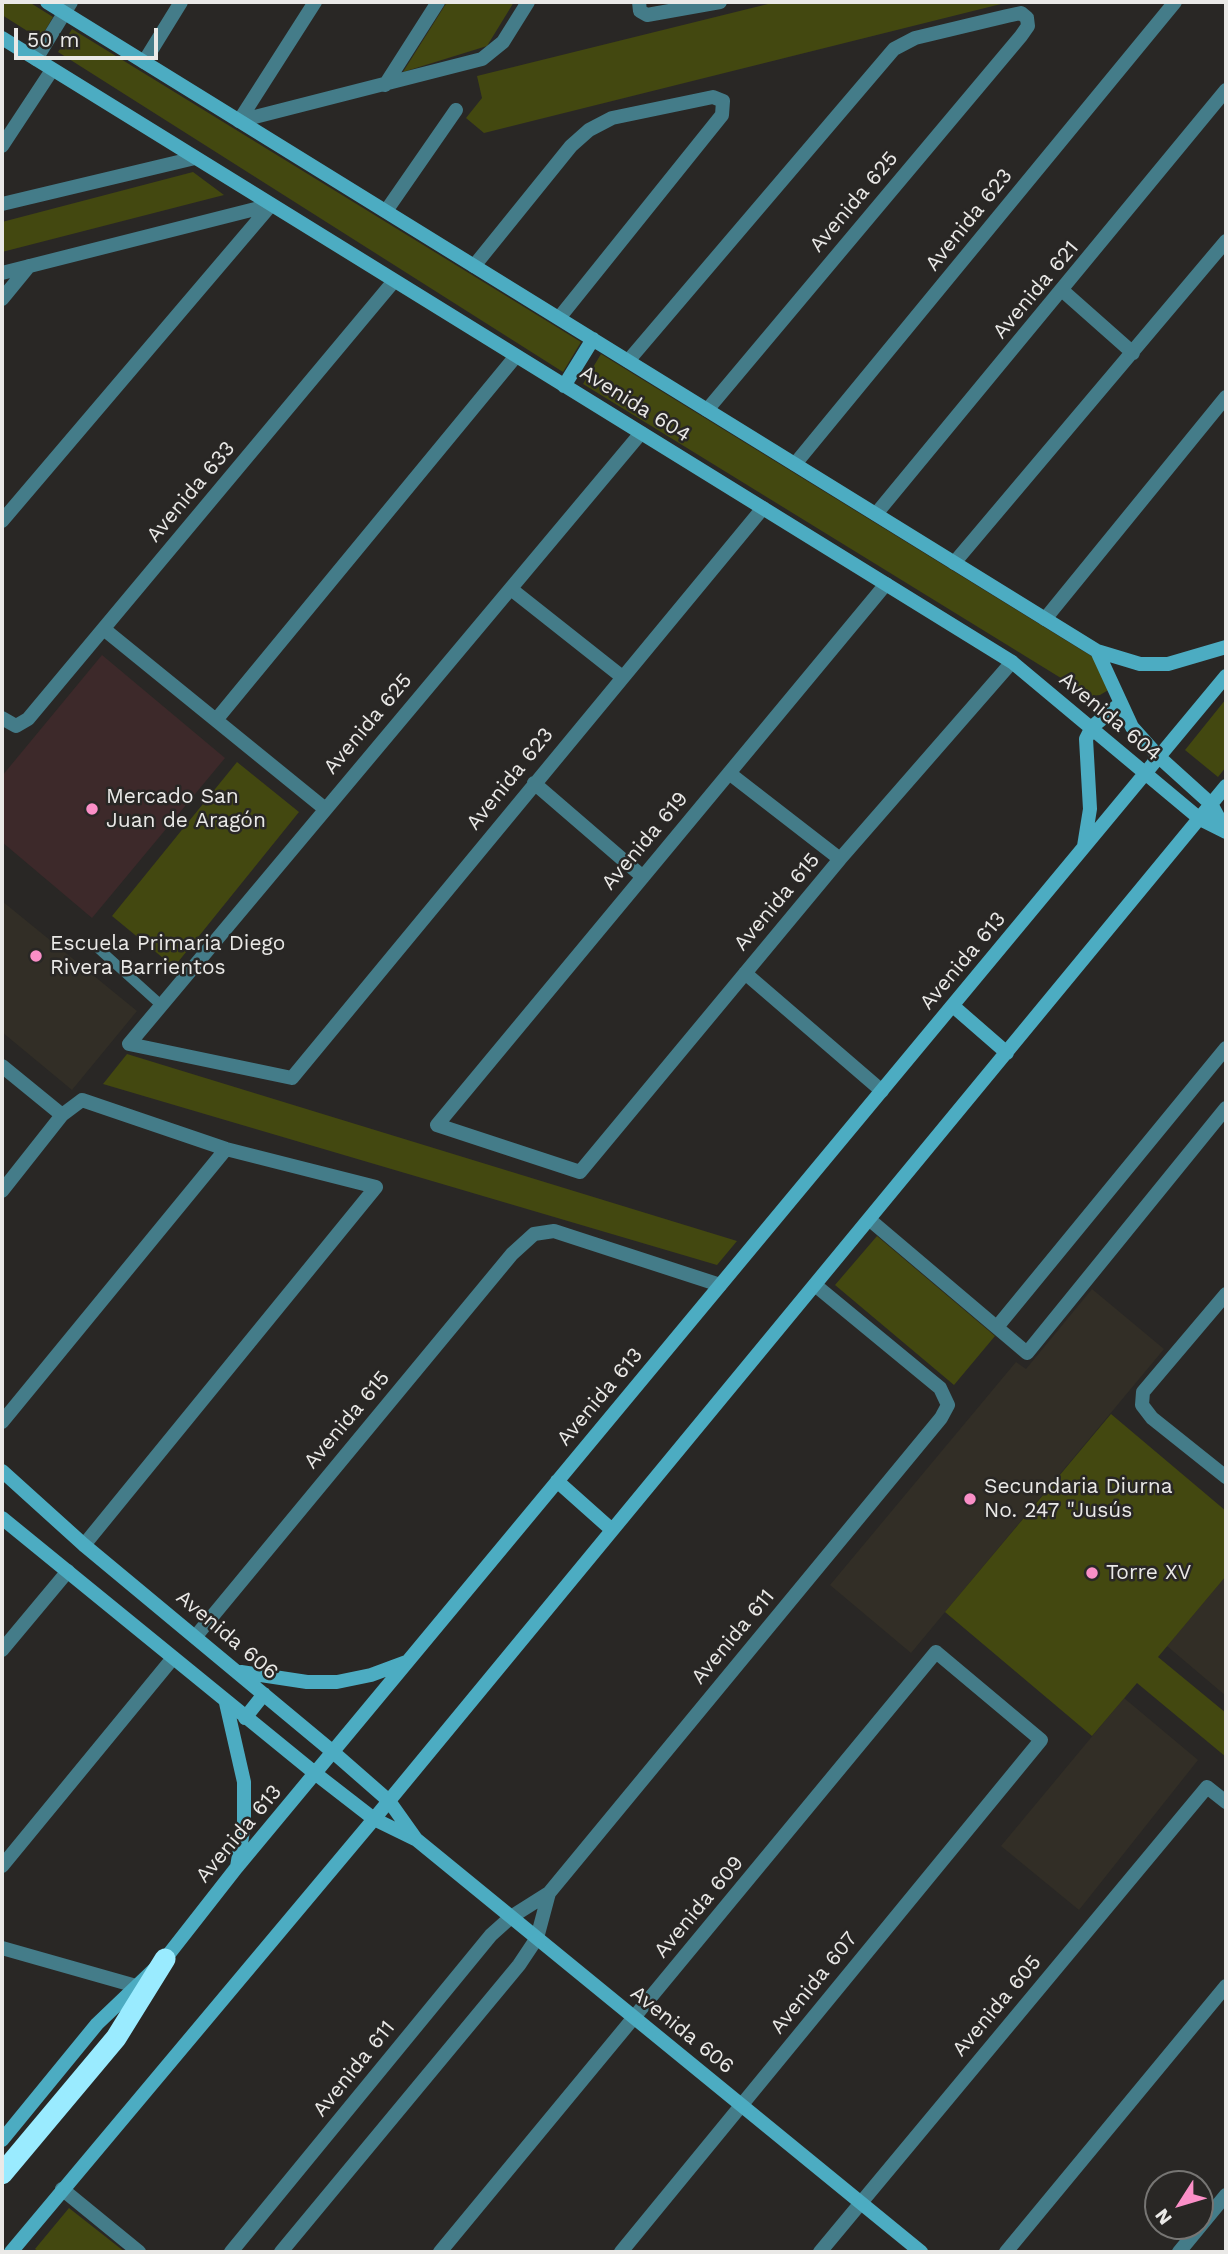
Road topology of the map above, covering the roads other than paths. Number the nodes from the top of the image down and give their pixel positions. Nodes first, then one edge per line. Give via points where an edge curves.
1 (47, 2) edge
2 (181, 2) edge
3 (315, 2) edge
4 (438, 2) edge
5 (528, 2) edge
6 (720, 2) edge
7 (1175, 2) edge
8 (68, 7) edge
9 (639, 7) edge
10 (2, 38) edge
11 (36, 59) junction
12 (144, 62) junction
13 (52, 70) junction
14 (385, 85) junction
15 (1226, 90) edge
16 (456, 110) dead end
17 (239, 121) junction
18 (2, 146) edge
19 (195, 158) junction
20 (2, 204) edge
21 (271, 205) junction
22 (386, 211) junction
23 (1226, 241) edge
24 (29, 266) junction
25 (474, 266) junction
26 (2, 273) edge
27 (394, 281) junction
28 (1063, 291) junction
29 (2, 299) edge
30 (559, 318) junction
31 (593, 339) junction
32 (1133, 353) junction
33 (516, 356) junction
34 (628, 361) junction
35 (564, 386) junction
36 (1226, 397) edge
37 (707, 410) junction
38 (641, 433) junction
39 (795, 464) junction
40 (762, 508) junction
41 (876, 514) junction
42 (2, 521) edge
43 (954, 563) junction
44 (886, 584) junction
45 (510, 589) junction
46 (1045, 619) junction
47 (105, 630) junction
48 (1226, 647) edge
49 (1097, 651) junction
50 (1012, 662) junction
51 (621, 676) junction
52 (1226, 676) edge
53 (1121, 703) junction
54 (2, 718) edge
55 (216, 720) junction
56 (1091, 727) junction
57 (1159, 757) junction
58 (729, 773) junction
59 (1146, 774) junction
60 (534, 783) junction
61 (1226, 786) edge
62 (1211, 804) junction
63 (324, 808) junction
64 (1200, 819) junction
65 (1226, 832) edge
66 (1083, 849) junction
67 (840, 859) junction
68 (643, 877) junction
69 (99, 949) dead end
70 (745, 973) junction
71 (161, 1005) junction
72 (953, 1006) junction
73 (128, 1044) joint
74 (1226, 1048) edge
75 (1007, 1053) junction
76 (2, 1066) edge
77 (882, 1091) junction
78 (1226, 1108) edge
79 (62, 1115) junction
80 (226, 1150) junction
81 (580, 1172) joint
82 (2, 1191) edge
83 (870, 1220) junction
84 (720, 1285) junction
85 (815, 1285) junction
86 (1226, 1294) edge
87 (997, 1326) junction
88 (2, 1422) edge
89 (2, 1471) edge
90 (1226, 1477) edge
91 (557, 1482) junction
92 (2, 1518) edge
93 (612, 1530) junction
94 (84, 1545) junction
95 (68, 1571) junction
96 (196, 1636) junction
97 (2, 1650) edge
98 (936, 1653) joint
99 (173, 1658) junction
100 (407, 1662) junction
101 (237, 1671) junction
102 (264, 1694) junction
103 (226, 1703) junction
104 (245, 1718) junction
105 (333, 1752) junction
106 (316, 1774) junction
107 (388, 1801) junction
108 (1226, 1802) edge
109 (374, 1819) junction
110 (417, 1840) junction
111 (2, 1866) edge
112 (237, 1867) junction
113 (549, 1894) junction
114 (511, 1917) junction
115 (537, 1938) junction
116 (2, 1948) edge
117 (165, 1959) junction
118 (136, 1986) junction
119 (1226, 1986) edge
120 (634, 2018) junction
121 (741, 2105) junction
122 (2, 2140) edge
123 (2, 2174) edge
124 (62, 2189) junction
125 (1226, 2196) edge
126 (861, 2203) junction
127 (12, 2252) edge
128 (139, 2252) edge
129 (231, 2252) edge
130 (281, 2252) edge
131 (440, 2252) edge
132 (621, 2252) edge
133 (820, 2252) edge
134 (921, 2252) edge
135 (1006, 2252) edge
136 (1179, 2252) edge

1 - 8 street, Avenida 604
2 - 12 street
3 - 17 street
4 - 14 street
5 - 14 street via 503,42 482,59
6 - 9 street via 655,15
7 - 39 street, Avenida 623
8 - 11 street
8 - 12 street, Avenida 604
10 - 11 street, Avenida 604
11 - 13 street, Avenida 604
12 - 17 street, Avenida 604
13 - 18 street
13 - 19 street, Avenida 604
14 - 17 street
15 - 28 street, Avenida 621
16 - 22 street
17 - 22 street, Avenida 604
19 - 20 street
19 - 21 street, Avenida 604
21 - 24 street
21 - 27 street, Avenida 604
21 - 42 street
22 - 25 street, Avenida 604
23 - 32 street
24 - 26 street
24 - 29 street
25 - 30 street, Avenida 604
25 - 30 street via 589,130 612,118 662,107 713,97 723,101 722,115
27 - 33 street, Avenida 604
27 - 47 street, Avenida 633
28 - 32 street
28 - 41 street, Avenida 621
30 - 31 street, Avenida 604
31 - 34 street, Avenida 604
31 - 35 street
32 - 43 street
33 - 35 street, Avenida 604
33 - 55 street
34 - 37 street, Avenida 604
34 - 37 street, Avenida 625 via 900,45 1021,13 1028,26 1021,36
35 - 38 street, Avenida 604
36 - 46 street
37 - 39 street, Avenida 604
38 - 40 street, Avenida 604
38 - 45 street, Avenida 625
39 - 41 street, Avenida 604
40 - 44 street, Avenida 604
40 - 51 street, Avenida 623
41 - 43 street, Avenida 604
43 - 46 street, Avenida 604
44 - 50 street, Avenida 604
44 - 58 street, Avenida 619
45 - 51 street
45 - 63 street, Avenida 625
46 - 49 street, Avenida 604
47 - 54 street, Avenida 633 via 28,719 16,726
47 - 55 street
48 - 49 street via 1168,664 1140,664
49 - 53 street, Avenida 604
50 - 56 street, Avenida 604
50 - 67 street, Avenida 615
51 - 60 street, Avenida 623
52 - 57 street, Avenida 613
53 - 56 street
53 - 57 street, Avenida 604 via 1132,727
55 - 63 street
56 - 59 street, Avenida 604
56 - 66 street via 1086,739 1090,809
57 - 59 street, Avenida 613
57 - 62 street, Avenida 604
58 - 67 street
58 - 68 street, Avenida 619
59 - 64 street, Avenida 604
59 - 66 street, Avenida 613
60 - 68 street
60 - 73 street, Avenida 623 via 292,1078
61 - 62 street
62 - 64 street
62 - 65 street, Avenida 604
63 - 71 street, Avenida 625
64 - 65 street, Avenida 604
64 - 75 street
66 - 72 street, Avenida 613
67 - 70 street, Avenida 615
68 - 81 street, Avenida 619 via 437,1125
69 - 71 lane
70 - 77 street
70 - 81 street, Avenida 615
71 - 73 street, Avenida 625
72 - 75 street
72 - 77 street, Avenida 613
74 - 87 street
75 - 83 street
76 - 79 street
77 - 84 street, Avenida 613
78 - 87 street via 1027,1353
79 - 80 street via 82,1100
79 - 82 street
80 - 88 street
80 - 94 street via 376,1187
83 - 85 street
83 - 87 street
84 - 91 street, Avenida 613
84 - 96 street, Avenida 615 via 554,1231 534,1234 512,1254
85 - 93 street
85 - 113 street, Avenida 611 via 940,1388 947,1405 941,1418
86 - 90 street via 1143,1392 1142,1405
89 - 94 street, Avenida 606
91 - 93 street
91 - 100 street, Avenida 613
92 - 95 street, Avenida 606
93 - 107 street
94 - 96 street, Avenida 606
95 - 97 street
95 - 99 street, Avenida 606
96 - 101 street, Avenida 606
98 - 120 street, Avenida 609
98 - 121 street, Avenida 607 via 1041,1740
99 - 103 street, Avenida 606
99 - 111 street
100 - 101 street via 337,1682
100 - 105 street, Avenida 613
101 - 102 street, Avenida 606
102 - 104 street
102 - 105 street, Avenida 606
103 - 104 street, Avenida 606
103 - 112 street via 244,1782 244,1825
104 - 106 street, Avenida 606
105 - 106 street, Avenida 613
105 - 107 street, Avenida 606
106 - 109 street, Avenida 606
106 - 112 street, Avenida 613
107 - 109 street
107 - 110 street, Avenida 606
108 - 126 street, Avenida 605 via 1207,1787
109 - 110 street, Avenida 606
109 - 124 street
110 - 114 street, Avenida 606
112 - 117 street, Avenida 613
113 - 114 street, Avenida 611
113 - 115 street, Avenida 611
114 - 115 street, Avenida 606
114 - 129 street, Avenida 611 via 491,1935
115 - 120 street, Avenida 606
115 - 130 street, Avenida 611
116 - 118 street
117 - 118 street, Avenida 613
117 - 123 highway via 116,2038
118 - 122 street, Avenida 613 via 97,2024
119 - 135 street
120 - 121 street, Avenida 606
120 - 131 street, Avenida 609
121 - 126 street, Avenida 606
121 - 132 street, Avenida 607
124 - 127 street
124 - 128 street
125 - 136 street
126 - 133 street, Avenida 605
126 - 134 street, Avenida 606

